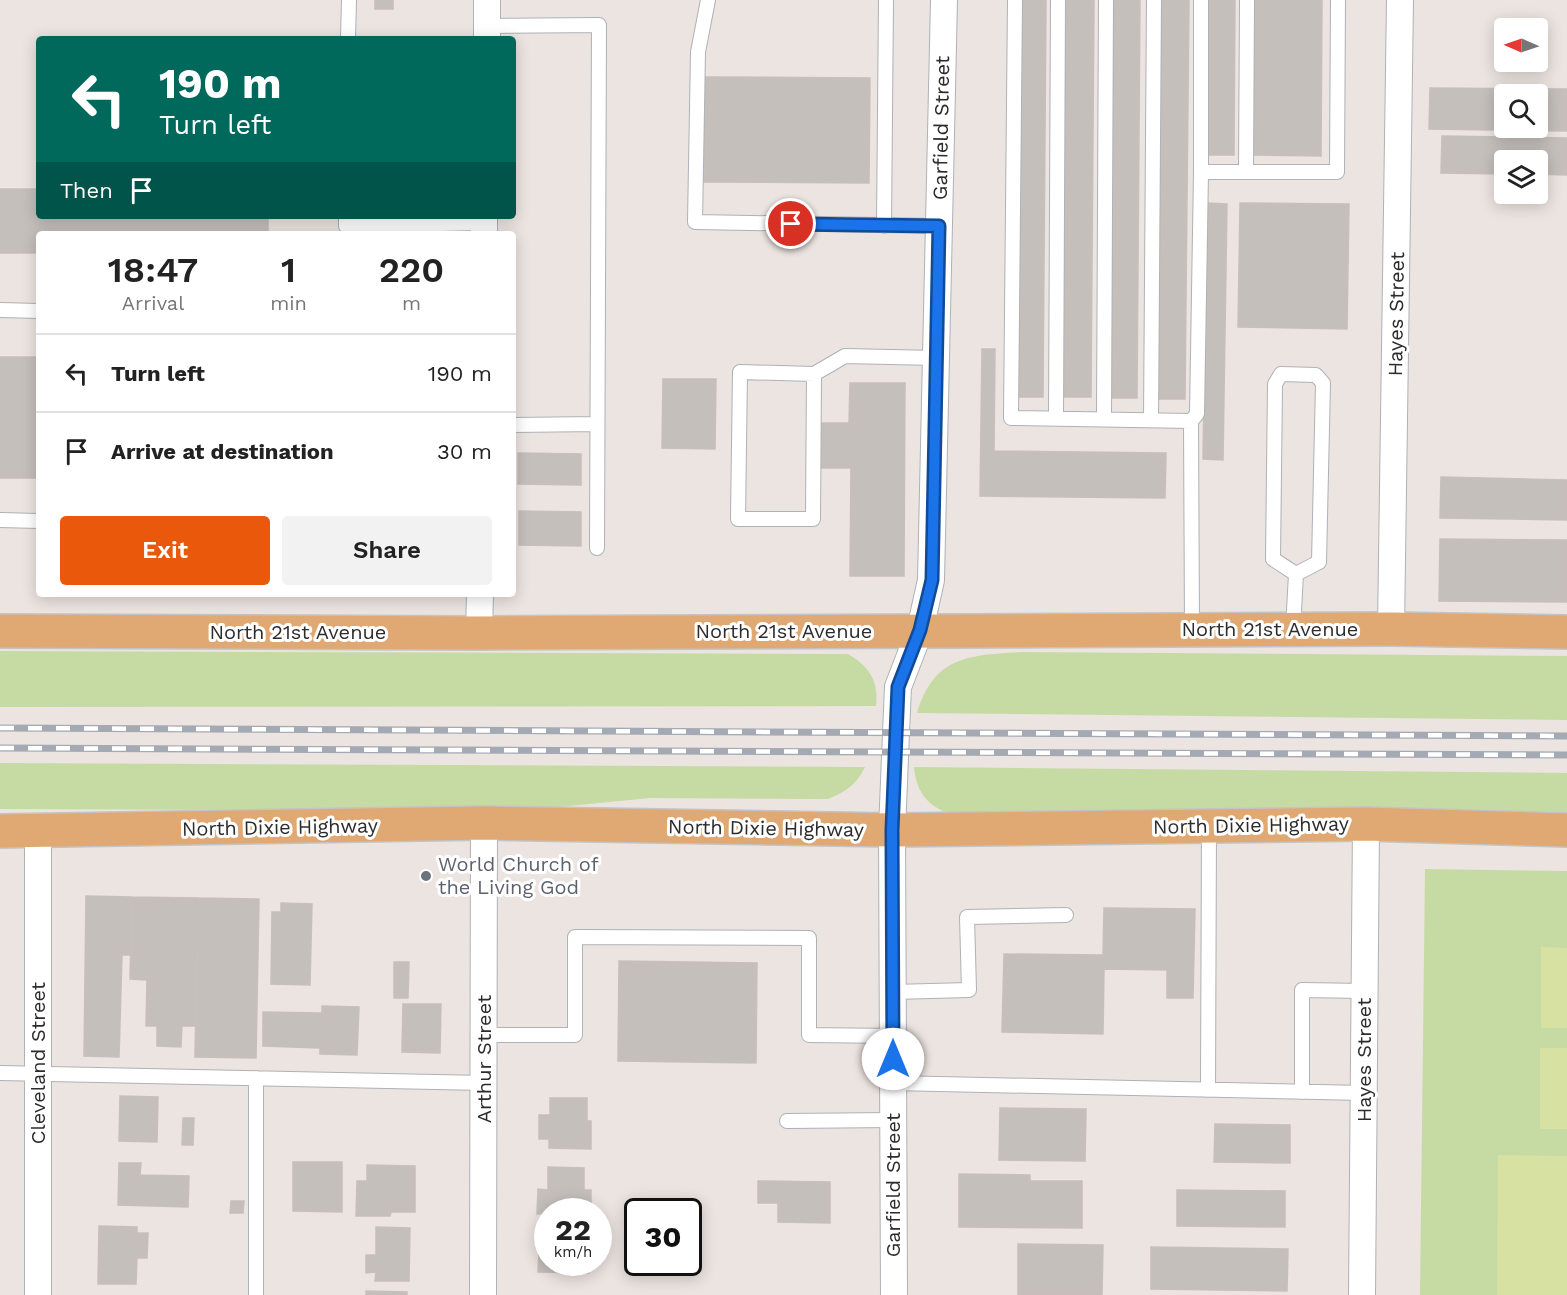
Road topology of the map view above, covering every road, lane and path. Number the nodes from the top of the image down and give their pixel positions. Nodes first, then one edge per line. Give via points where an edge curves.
1 (349, 0) edge
2 (487, 0) edge
3 (708, 0) edge
4 (886, 0) edge
5 (944, 0) edge
6 (1015, 0) edge
7 (1058, 0) edge
8 (1106, 0) edge
9 (1154, 0) edge
10 (1201, 0) edge
11 (1247, 0) edge
12 (1338, 0) edge
13 (1400, 0) edge
14 (487, 33) edge
15 (348, 36) edge
16 (1201, 172) junction
17 (1246, 172) junction
18 (346, 219) edge
19 (484, 224) edge
20 (884, 226) junction
21 (939, 226) junction
22 (0, 310) edge
23 (36, 311) edge
24 (936, 358) junction
25 (814, 374) junction
26 (1056, 418) junction
27 (1104, 419) junction
28 (1151, 420) junction
29 (1191, 421) junction
30 (597, 424) junction
31 (516, 425) edge
32 (0, 520) edge
33 (36, 521) edge
34 (597, 548) dead end
35 (1296, 574) junction
36 (480, 597) edge
37 (1192, 629) junction
38 (1293, 629) junction
39 (1391, 629) junction
40 (920, 630) junction
41 (0, 631) edge
42 (1567, 632) edge
43 (479, 633) junction
44 (484, 823) junction
45 (1366, 824) junction
46 (1209, 826) junction
47 (892, 830) junction
48 (1567, 830) edge
49 (0, 831) edge
50 (38, 831) junction
51 (1066, 915) dead end
52 (1365, 991) junction
53 (893, 992) junction
54 (484, 1035) junction
55 (893, 1036) junction
56 (0, 1074) edge
57 (38, 1074) junction
58 (256, 1078) junction
59 (484, 1083) junction
60 (893, 1083) junction
61 (1208, 1090) junction
62 (1302, 1092) junction
63 (1364, 1093) junction
64 (892, 1120) junction
65 (787, 1121) dead end
66 (38, 1295) edge
67 (256, 1295) edge
68 (483, 1295) edge
69 (894, 1295) edge
70 (1362, 1295) edge

1 - 15 lane
2 - 14 street
3 - 20 lane via 698,52 695,222
4 - 20 lane
5 - 21 street, Garfield Street
6 - 26 lane via 1011,418
7 - 26 lane
8 - 27 lane
9 - 28 lane
10 - 16 lane
11 - 17 lane
12 - 17 lane via 1337,172
13 - 39 street, Hayes Street
14 - 30 lane via 599,25
16 - 17 lane
16 - 29 lane via 1197,414
18 - 19 lane via 346,226
20 - 21 lane
21 - 24 street, Garfield Street
22 - 23 lane
24 - 25 lane via 845,356
24 - 40 street, Garfield Street via 932,580
25 - 25 lane via 740,372 738,519 813,519
26 - 27 lane
27 - 28 lane
28 - 29 lane
29 - 37 lane
30 - 31 lane
30 - 34 lane
32 - 33 lane
35 - 35 lane via 1319,562 1323,382 1317,375 1281,374 1275,384 1273,560
35 - 38 lane
36 - 43 street
37 - 38 main road, North 21st Avenue
37 - 40 main road, North 21st Avenue
38 - 39 main road, North 21st Avenue
39 - 42 main road, North 21st Avenue
40 - 43 main road, North 21st Avenue
40 - 47 street, Garfield Street via 898,687
41 - 43 main road, North 21st Avenue
44 - 47 main road, North Dixie Highway
44 - 50 main road, North Dixie Highway
44 - 54 street, Arthur Street
45 - 46 main road, North Dixie Highway
45 - 48 main road, North Dixie Highway
45 - 52 street, Hayes Street
46 - 47 main road, North Dixie Highway
46 - 61 lane
47 - 53 street, Garfield Street
49 - 50 main road, North Dixie Highway
50 - 57 street, Cleveland Street
51 - 53 lane via 967,917 969,990
52 - 62 lane via 1302,990
52 - 63 street, Hayes Street
53 - 55 street, Garfield Street
54 - 55 lane via 575,1035 575,937 634,937 809,938 809,1035
54 - 59 street, Arthur Street
55 - 60 street, Garfield Street
56 - 57 lane
57 - 58 lane
57 - 66 street, Cleveland Street
58 - 59 lane
58 - 67 lane
59 - 68 street, Arthur Street
60 - 61 lane
60 - 64 street, Garfield Street
61 - 62 lane
62 - 63 lane
63 - 70 street, Hayes Street
64 - 65 lane
64 - 69 street, Garfield Street

